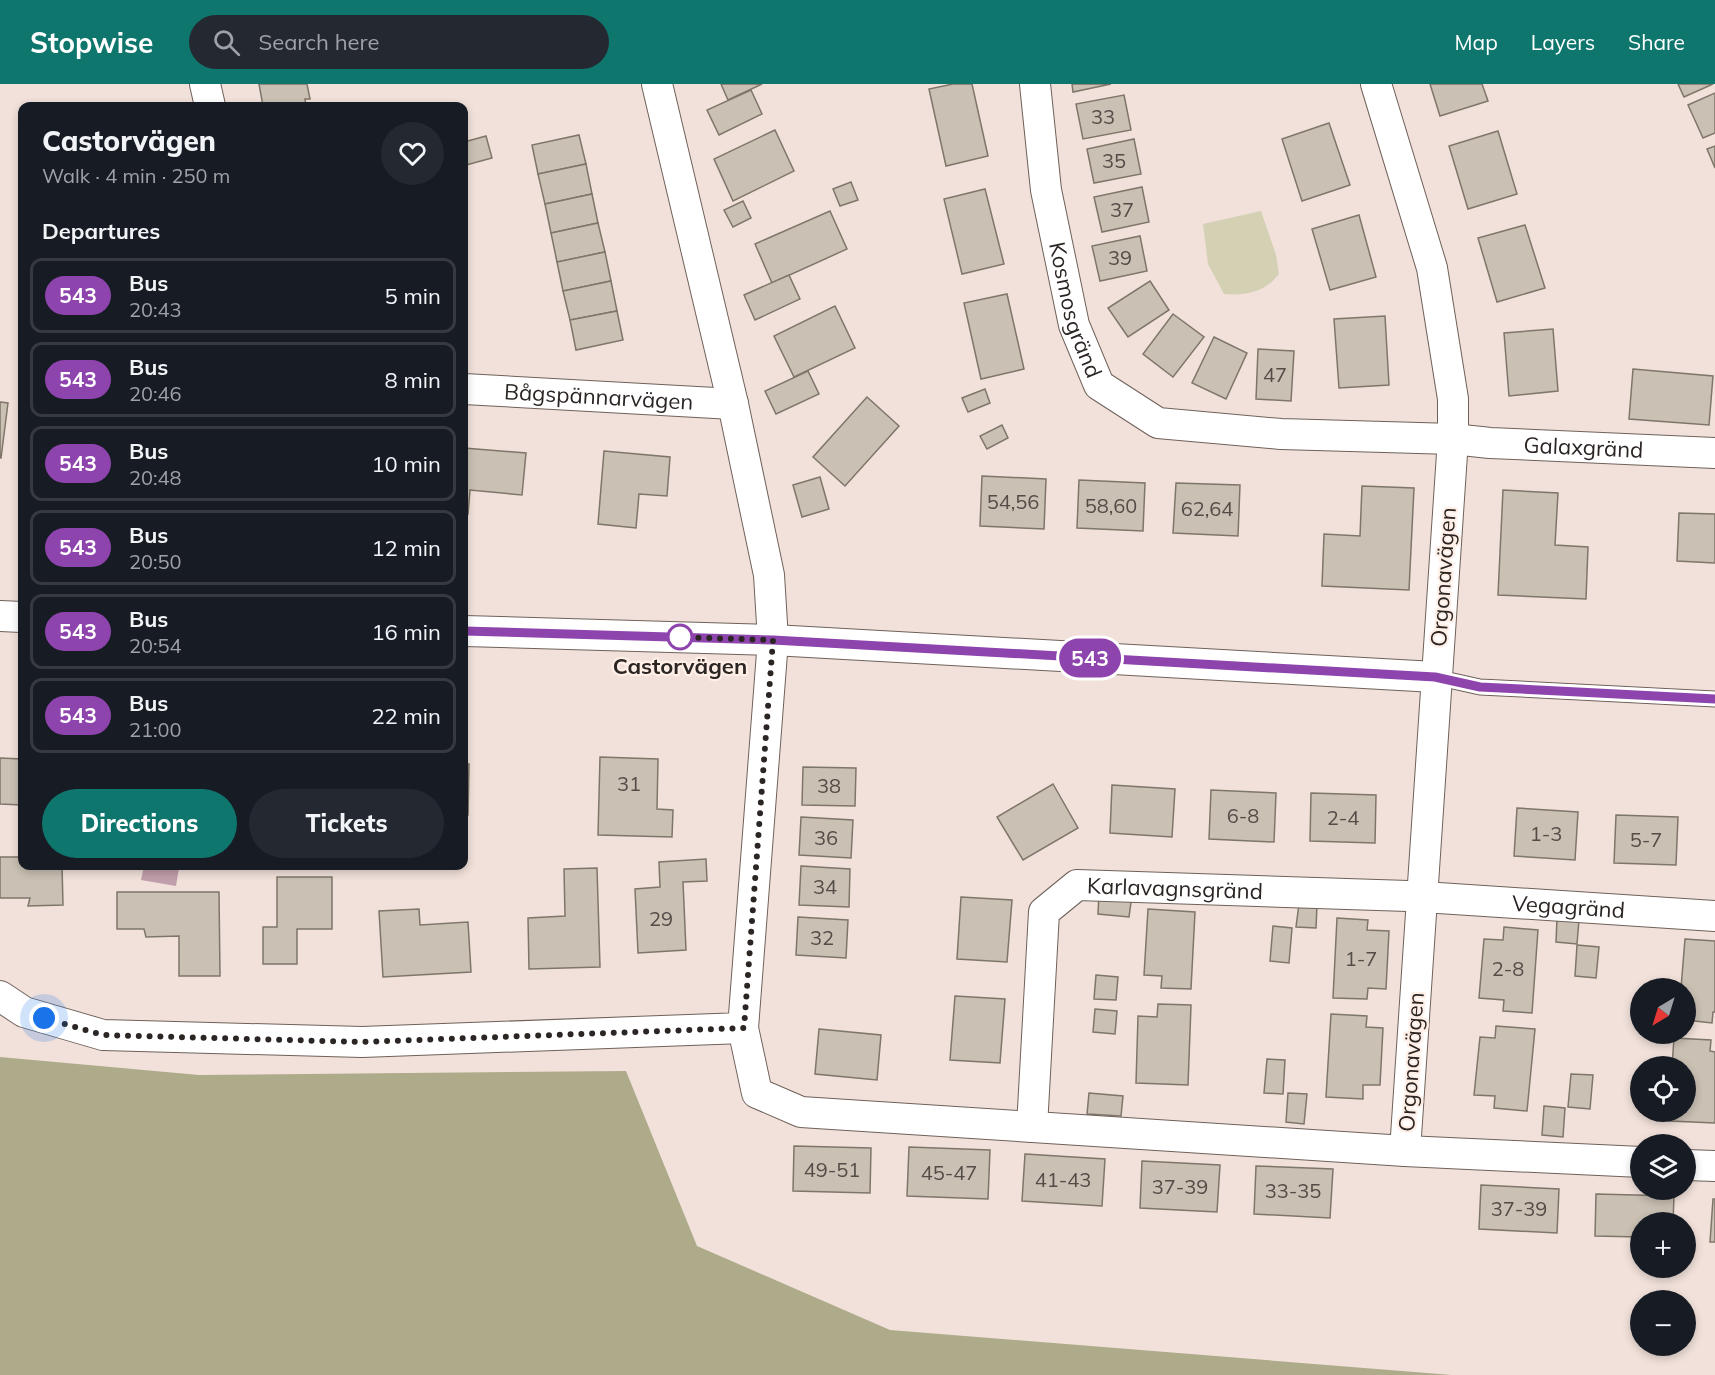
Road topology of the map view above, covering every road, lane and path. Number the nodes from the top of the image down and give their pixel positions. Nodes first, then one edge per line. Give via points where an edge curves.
1 (205, 84) edge
2 (657, 84) edge
3 (1035, 84) edge
4 (1376, 84) edge
5 (209, 102) edge
6 (468, 389) edge
7 (733, 404) junction
8 (1453, 439) junction
9 (1715, 453) edge
10 (0, 616) edge
11 (18, 617) edge
12 (468, 631) edge
13 (773, 640) junction
14 (1435, 677) junction
15 (1715, 699) edge
16 (1422, 897) junction
17 (1715, 916) edge
18 (0, 996) edge
19 (744, 1028) junction
20 (1032, 1127) junction
21 (1405, 1151) junction
22 (1630, 1161) edge
23 (1696, 1165) edge
24 (1715, 1166) edge

1 - 5 street
2 - 7 street
3 - 8 street, Kosmosgränd via 1046,190 1074,325 1099,385 1158,423 1281,434
4 - 8 street, Orgonavägen via 1432,268 1453,399
6 - 7 street, Bågspännarvägen
7 - 13 street via 769,575
8 - 9 street, Galaxgränd
8 - 14 street, Orgonavägen
10 - 11 street
12 - 13 street
13 - 14 street
13 - 19 street
14 - 15 lane via 1480,687
14 - 16 street, Orgonavägen
16 - 17 street, Vegagränd
16 - 20 street, Karlavagnsgränd via 1077,885 1044,912
16 - 21 street, Orgonavägen
18 - 19 street via 24,1012 103,1035 362,1042
19 - 20 street via 757,1093 801,1112
20 - 21 street
21 - 22 street
23 - 24 street

